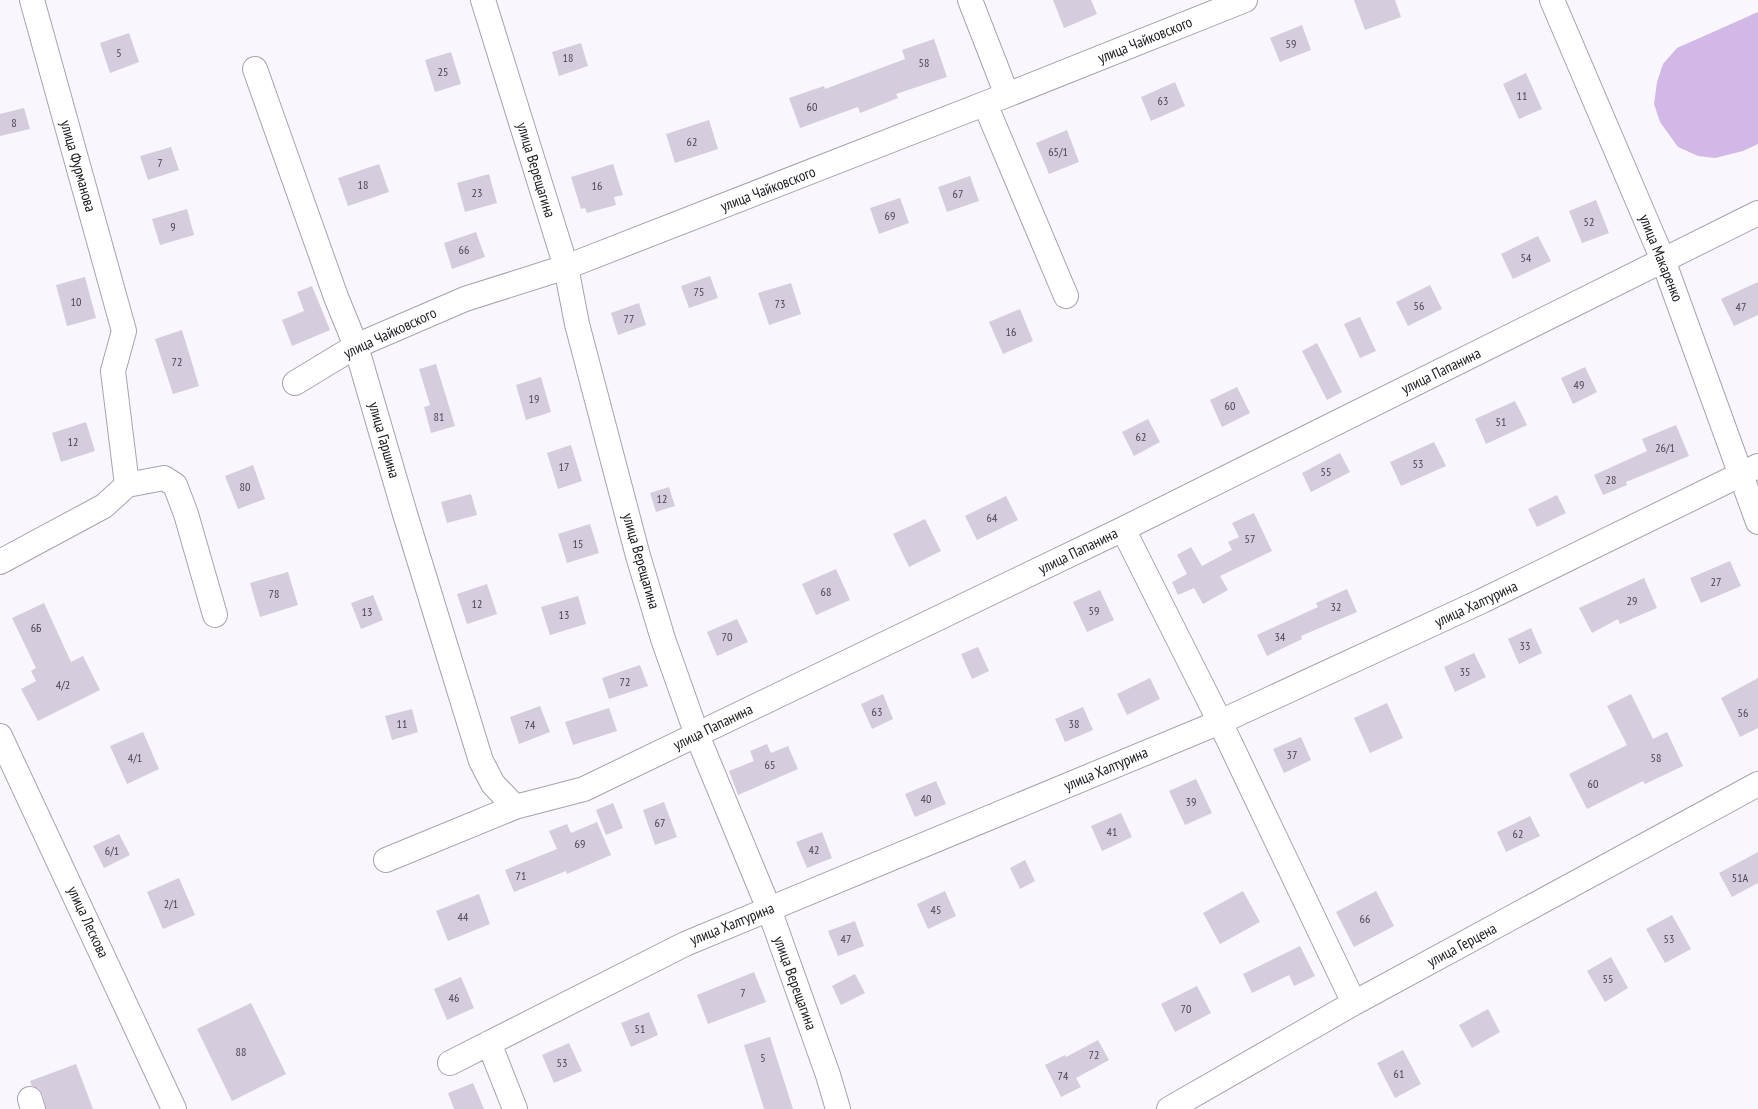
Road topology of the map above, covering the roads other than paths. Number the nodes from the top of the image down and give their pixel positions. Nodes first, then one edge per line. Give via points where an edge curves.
1 (32, 0) edge
2 (483, 0) edge
3 (970, 0) edge
4 (1245, 0) edge
5 (1552, 0) edge
6 (255, 69) dead end
7 (1007, 95) junction
8 (985, 104) junction
9 (1758, 213) edge
10 (1664, 260) junction
11 (566, 267) junction
12 (1066, 296) dead end
13 (356, 346) junction
14 (295, 383) dead end
15 (1749, 470) edge
16 (127, 485) junction
17 (1758, 522) edge
18 (1123, 529) junction
19 (0, 562) edge
20 (215, 615) dead end
21 (1220, 722) junction
22 (696, 735) junction
23 (0, 736) edge
24 (1758, 784) edge
25 (515, 807) junction
26 (386, 860) dead end
27 (769, 909) junction
28 (1354, 1003) junction
29 (489, 1043) junction
30 (450, 1063) dead end
31 (174, 1109) edge
32 (515, 1109) edge
33 (838, 1109) edge
34 (1169, 1109) edge

1 - 16 street, улица Фурманова via 124,331 113,371
2 - 11 street, улица Верещагина
3 - 7 street
4 - 7 street, улица Чайковского
5 - 10 street, улица Макаренко
6 - 13 street, улица Гаршина
7 - 8 street, улица Чайковского
8 - 11 street, улица Чайковского
8 - 12 street
9 - 10 street, улица Папанина
10 - 15 street, улица Макаренко
10 - 18 street, улица Папанина
11 - 13 street, улица Чайковского via 465,299
11 - 22 street, улица Верещагина via 577,324 638,556
13 - 14 street, улица Чайковского
13 - 25 street, улица Гаршина via 481,761 493,784
15 - 17 street, улица Макаренко
15 - 21 street, улица Халтурина via 1482,601
16 - 19 street via 104,506
16 - 20 street via 164,478 175,485
18 - 21 street
18 - 22 street, улица Папанина
21 - 27 street, улица Халтурина
21 - 28 street
22 - 25 street, улица Папанина via 584,789
22 - 27 street, улица Верещагина
23 - 31 street, улица Лескова
24 - 28 street, улица Герцена
25 - 26 street, улица Папанина
27 - 29 street, улица Халтурина via 685,944
27 - 33 street, улица Верещагина
28 - 34 street, улица Герцена
29 - 30 street, улица Халтурина
29 - 32 street

